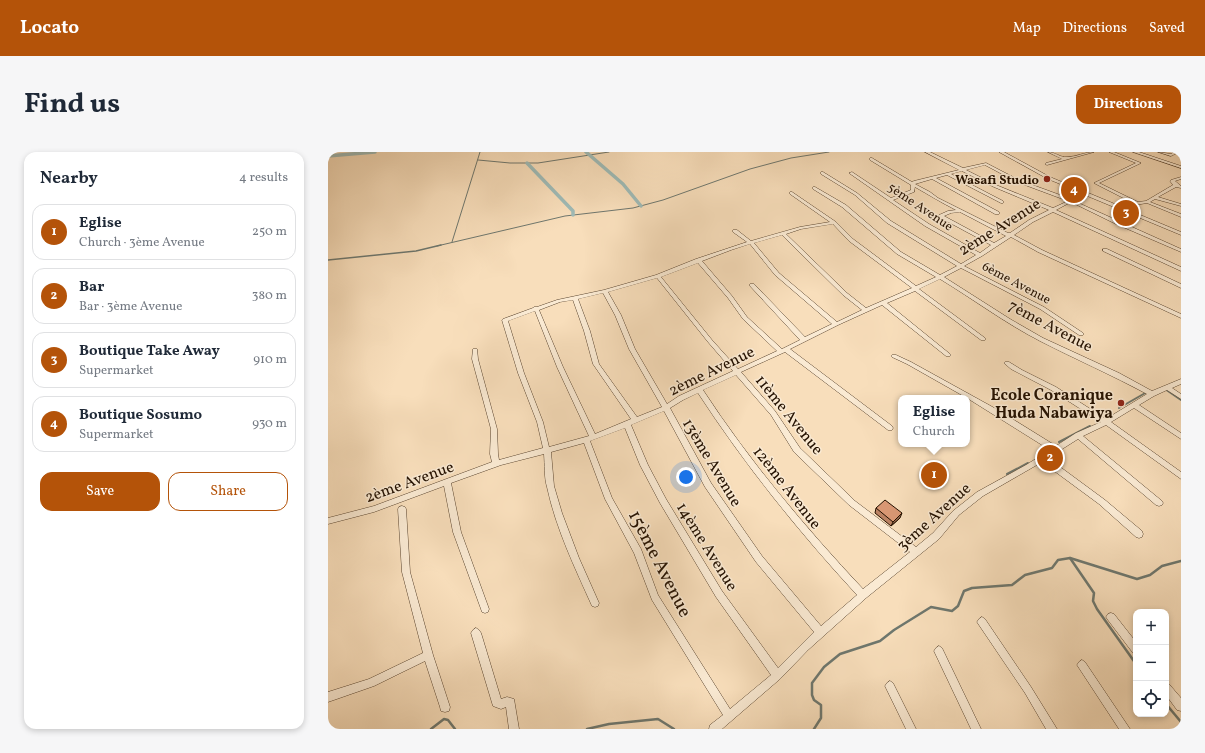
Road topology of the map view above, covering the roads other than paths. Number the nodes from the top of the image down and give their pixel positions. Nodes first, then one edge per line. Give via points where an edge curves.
1 (927, 152) edge
2 (1001, 152) edge
3 (1050, 152) edge
4 (1092, 152) edge
5 (1111, 152) edge
6 (1135, 152) edge
7 (1160, 152) edge
8 (1177, 152) edge
9 (871, 159) dead end
10 (1066, 159) junction
11 (1047, 164) dead end
12 (1181, 167) edge
13 (963, 170) junction
14 (822, 173) dead end
15 (852, 173) dead end
16 (948, 174) junction
17 (933, 178) junction
18 (1181, 178) edge
19 (913, 184) junction
20 (1176, 185) junction
21 (1181, 187) edge
22 (814, 188) dead end
23 (791, 193) dead end
24 (1084, 194) junction
25 (1155, 198) junction
26 (890, 200) junction
27 (1070, 200) junction
28 (1002, 202) dead end
29 (1147, 202) junction
30 (1137, 203) junction
31 (1181, 205) edge
32 (1122, 209) junction
33 (1053, 210) junction
34 (961, 211) junction
35 (997, 213) dead end
36 (1181, 216) edge
37 (834, 223) junction
38 (735, 231) dead end
39 (783, 233) junction
40 (1181, 234) edge
41 (1009, 235) junction
42 (751, 243) junction
43 (994, 245) junction
44 (1105, 250) dead end
45 (1181, 251) edge
46 (980, 255) junction
47 (698, 260) junction
48 (961, 266) junction
49 (1181, 268) edge
50 (658, 276) junction
51 (939, 278) junction
52 (752, 285) dead end
53 (1181, 286) edge
54 (915, 289) junction
55 (605, 291) junction
56 (575, 298) junction
57 (883, 303) junction
58 (536, 308) junction
59 (866, 311) junction
60 (1181, 316) edge
61 (836, 324) junction
62 (1081, 334) dead end
63 (983, 339) dead end
64 (804, 340) junction
65 (475, 350) dead end
66 (784, 350) junction
67 (948, 355) dead end
68 (894, 356) dead end
69 (1006, 363) dead end
70 (738, 372) junction
71 (1181, 381) edge
72 (1167, 387) junction
73 (700, 390) junction
74 (1152, 394) junction
75 (966, 395) edge
76 (970, 397) edge
77 (1181, 397) edge
78 (1136, 406) junction
79 (665, 408) junction
80 (636, 421) junction
81 (1106, 422) junction
82 (627, 425) junction
83 (890, 428) dead end
84 (1078, 435) junction
85 (1181, 436) edge
86 (590, 438) junction
87 (1055, 449) junction
88 (547, 450) junction
89 (1042, 458) junction
90 (496, 463) junction
91 (1181, 476) edge
92 (447, 482) junction
93 (1158, 502) dead end
94 (402, 509) dead end
95 (328, 521) edge
96 (1139, 534) dead end
97 (917, 552) junction
98 (863, 596) junction
99 (595, 603) dead end
100 (485, 609) dead end
101 (1111, 617) dead end
102 (982, 622) dead end
103 (476, 633) dead end
104 (822, 633) junction
105 (1133, 646) edge
106 (939, 651) dead end
107 (428, 655) junction
108 (1082, 664) dead end
109 (777, 676) junction
110 (890, 686) dead end
111 (1169, 691) edge
112 (328, 698) edge
113 (1181, 706) edge
114 (445, 707) dead end
115 (729, 716) junction
116 (514, 729) edge
117 (714, 729) edge
118 (911, 729) edge
119 (976, 729) edge
120 (1052, 729) edge
121 (1125, 729) edge

1 - 13 street
2 - 24 street
3 - 10 street
4 - 10 street
5 - 30 street via 1140,163 1096,183
6 - 12 street
7 - 8 street via 1171,155
9 - 19 street
10 - 11 street
13 - 16 street
13 - 27 street via 985,164 1018,181
13 - 33 street via 1007,192
14 - 48 street, 6ème Avenue via 856,194 889,222
15 - 26 street, 5ème Avenue
16 - 17 street
16 - 28 street
17 - 19 street
17 - 35 street
18 - 20 street via 1172,181
19 - 26 street via 913,191
19 - 34 street
20 - 21 street
20 - 25 street
22 - 51 street, 7ème Avenue via 844,206 899,254
23 - 37 street
24 - 27 street, 2ème Avenue
24 - 32 street
25 - 29 street
25 - 31 street
26 - 46 street, 5ème Avenue via 931,228
27 - 33 street, 2ème Avenue
27 - 45 street
29 - 30 street
29 - 36 street
30 - 32 street
32 - 40 street
33 - 41 street, 2ème Avenue
33 - 49 street
34 - 41 street
34 - 43 street via 941,216
37 - 39 street
37 - 54 street via 851,240
38 - 42 street
39 - 42 street
39 - 59 street via 830,281
41 - 43 street, 2ème Avenue
41 - 60 street
42 - 47 street
42 - 61 street via 772,270
43 - 46 street, 2ème Avenue
44 - 53 street
46 - 48 street, 2ème Avenue
47 - 50 street
47 - 66 street via 745,318
48 - 51 street, 2ème Avenue
48 - 62 street, 6ème Avenue via 1037,306
50 - 55 street
50 - 70 street, 11ème Avenue
51 - 54 street, 2ème Avenue
51 - 74 street, 7ème Avenue via 1041,339
52 - 64 street
54 - 57 street, 2ème Avenue
54 - 63 street
55 - 56 street
55 - 79 street, 13ème Avenue via 632,349
56 - 58 street
56 - 80 street via 596,364
57 - 59 street, 2ème Avenue
57 - 67 street
58 - 86 street, 15ème Avenue
58 - 88 street via 505,321 521,373 537,412
59 - 61 street, 2ème Avenue
61 - 64 street, 2ème Avenue
64 - 66 street, 2ème Avenue
65 - 90 street via 475,359 494,429
66 - 70 street, 2ème Avenue
66 - 83 street
68 - 75 street
69 - 81 street via 1053,388
70 - 73 street, 2ème Avenue
70 - 97 street, 11ème Avenue via 773,413 797,450 852,503
71 - 72 street, 3ème Avenue
72 - 74 street, 3ème Avenue
72 - 77 street
73 - 79 street, 2ème Avenue
73 - 98 street, 12ème Avenue via 768,487 814,543
74 - 78 street, 3ème Avenue
76 - 87 street
78 - 81 street, 3ème Avenue
78 - 85 street
79 - 80 street, 2ème Avenue
79 - 104 street, 13ème Avenue via 708,485 759,559
80 - 82 street, 2ème Avenue
81 - 84 street, 3ème Avenue
81 - 91 street
82 - 86 street, 2ème Avenue
82 - 109 street, 14ème Avenue via 644,466 667,507 719,594
84 - 87 street, 3ème Avenue
84 - 93 street
86 - 88 street, 2ème Avenue
86 - 115 street, 15ème Avenue via 609,498 638,552 655,597
87 - 89 street, 3ème Avenue
88 - 90 street, 2ème Avenue
88 - 99 street via 550,486 556,506
89 - 96 street via 1102,502
89 - 97 street, 3ème Avenue via 980,494 956,513 936,536
90 - 92 street, 2ème Avenue
92 - 95 street, 2ème Avenue via 374,509
92 - 100 street via 457,532
94 - 107 street via 406,572
97 - 98 street, 3ème Avenue
98 - 104 street, 3ème Avenue
101 - 105 street
102 - 120 street
103 - 116 street via 497,702 510,703
104 - 109 street, 3ème Avenue
106 - 119 street
107 - 112 street via 371,683
107 - 114 street
108 - 121 street
109 - 115 street, 3ème Avenue
110 - 118 street
111 - 113 street
115 - 117 street, 3ème Avenue

